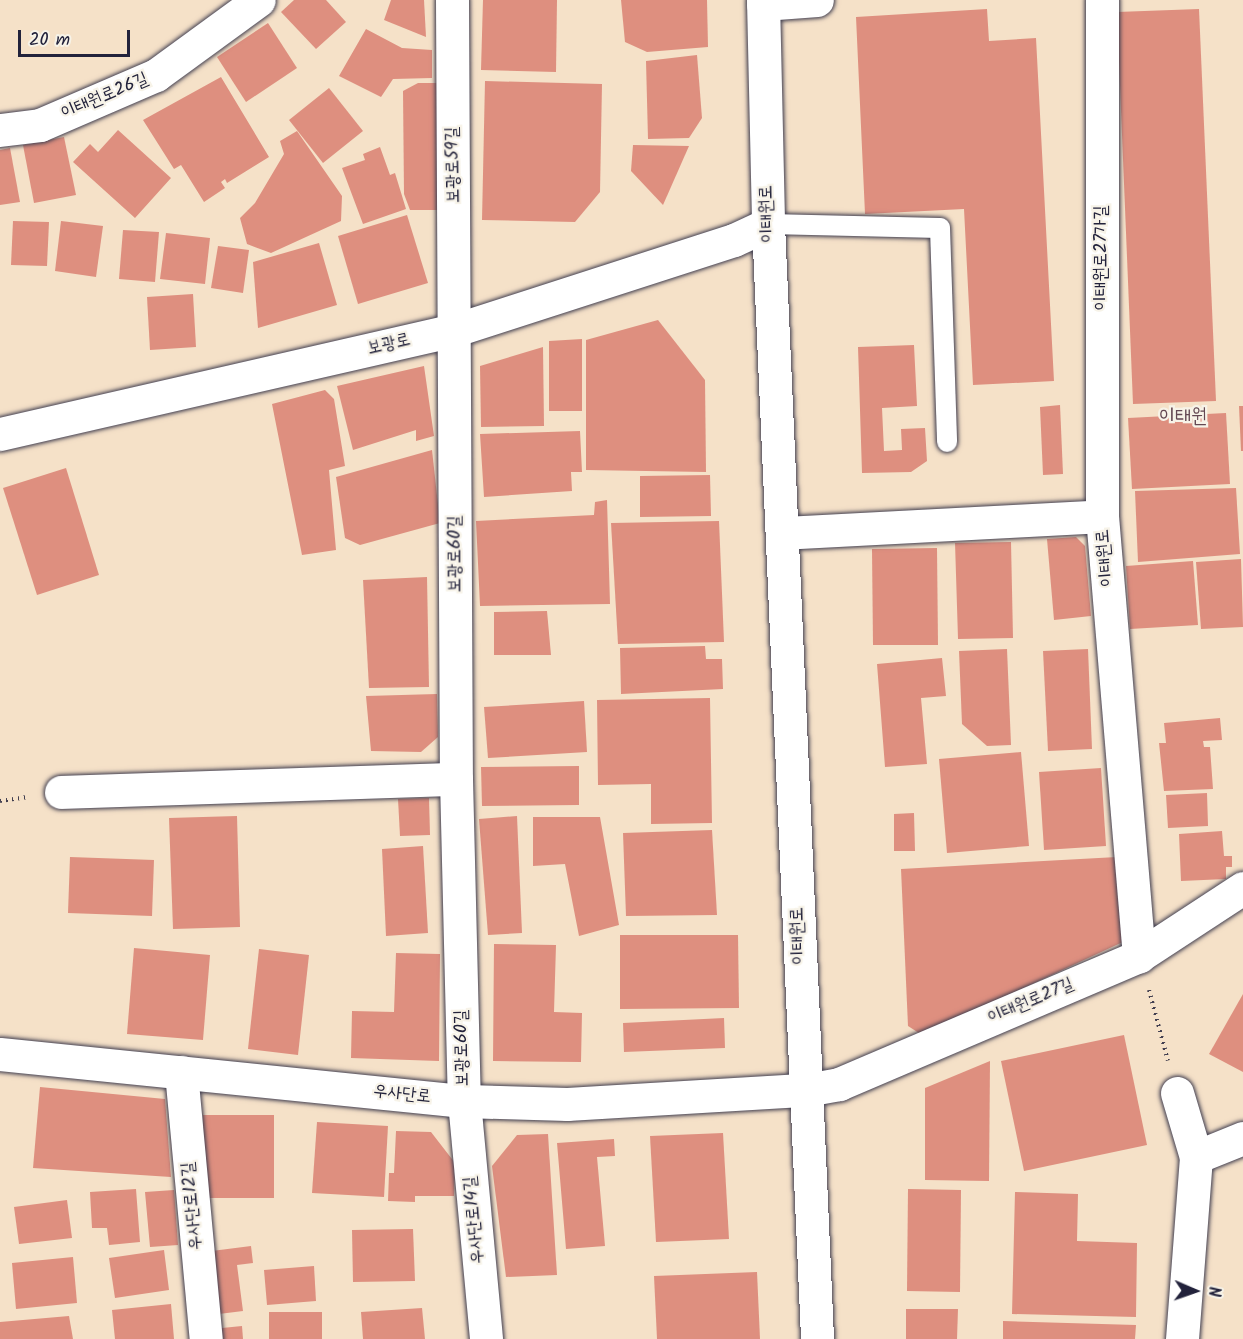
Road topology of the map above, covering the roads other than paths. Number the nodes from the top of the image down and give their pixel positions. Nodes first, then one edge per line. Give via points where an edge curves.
1 (259, 0) edge
2 (452, 0) edge
3 (817, 0) edge
4 (1102, 0) edge
5 (763, 2) edge
6 (0, 130) edge
7 (768, 224) junction
8 (455, 330) junction
9 (0, 434) edge
10 (947, 442) dead end
11 (1102, 516) junction
12 (782, 533) junction
13 (456, 779) junction
14 (61, 792) dead end
15 (1243, 888) edge
16 (1140, 956) junction
17 (0, 1054) edge
18 (181, 1072) junction
19 (806, 1090) junction
20 (1177, 1093) road end
21 (464, 1101) junction
22 (1243, 1138) edge
23 (1196, 1157) junction
24 (206, 1339) edge
25 (486, 1339) edge
26 (817, 1339) edge
27 (1182, 1339) edge

1 - 6 street, 이태원로26길 via 156,75 40,125
2 - 8 street, 보광로59길
3 - 5 street, 이태원로
4 - 11 street, 이태원로27가길
5 - 7 street, 이태원로
7 - 8 street, 보광로 via 734,240
7 - 10 lane via 940,228
7 - 12 street, 이태원로
8 - 9 street, 보광로
8 - 13 street, 보광로60길
11 - 12 street, 이태원로
11 - 16 street, 이태원로
12 - 19 street, 이태원로
13 - 14 street
13 - 21 street, 보광로60길
15 - 16 street, 이태원로27길
16 - 19 street, 이태원로27길 via 839,1084
17 - 18 street, 우사단로
18 - 21 street, 우사단로
18 - 24 street, 우사단로12길
19 - 21 street, 우사단로 via 567,1104
19 - 26 street, 이태원로
20 - 23 street
21 - 25 street, 우사단로14길
22 - 23 street
23 - 27 street

